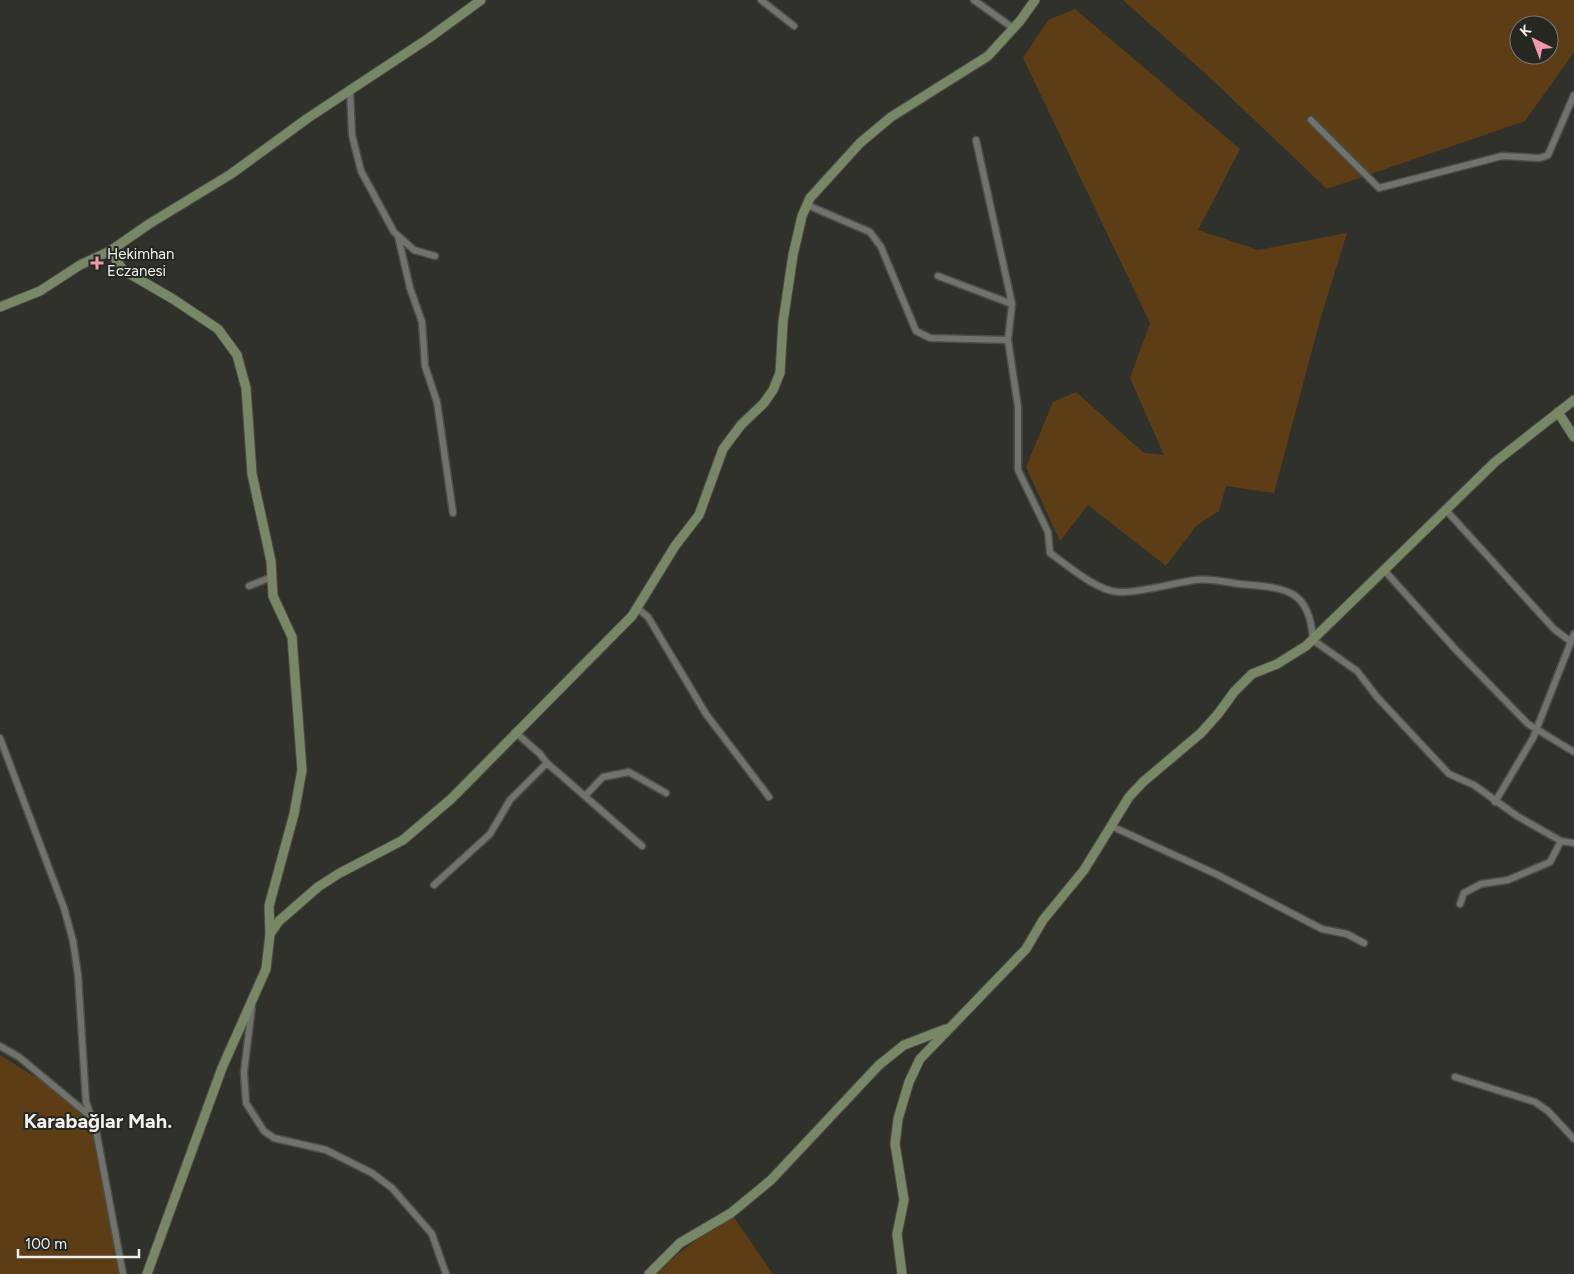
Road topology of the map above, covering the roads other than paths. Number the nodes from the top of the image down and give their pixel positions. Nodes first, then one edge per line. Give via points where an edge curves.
1 (481, 0) edge
2 (762, 0) edge
3 (974, 0) edge
4 (1035, 0) edge
5 (794, 26) dead end
6 (1013, 28) junction
7 (350, 89) junction
8 (1574, 95) edge
9 (1311, 120) dead end
10 (976, 140) dead end
11 (807, 205) junction
12 (398, 236) junction
13 (110, 251) junction
14 (435, 256) dead end
15 (938, 276) dead end
16 (1012, 304) junction
17 (0, 307) edge
18 (1008, 340) junction
19 (1574, 400) edge
20 (1558, 412) junction
21 (1574, 437) edge
22 (1445, 509) junction
23 (453, 513) dead end
24 (1384, 570) junction
25 (272, 577) junction
26 (249, 586) dead end
27 (637, 608) junction
28 (1574, 634) edge
29 (1313, 640) junction
30 (1570, 641) junction
31 (1536, 730) junction
32 (515, 732) junction
33 (0, 738) edge
34 (1574, 752) edge
35 (547, 764) junction
36 (666, 793) dead end
37 (585, 796) junction
38 (769, 797) dead end
39 (1495, 802) junction
40 (1111, 826) junction
41 (1561, 841) junction
42 (1574, 843) edge
43 (642, 846) dead end
44 (434, 885) dead end
45 (1460, 904) dead end
46 (270, 934) junction
47 (1364, 943) dead end
48 (252, 1005) junction
49 (950, 1027) junction
50 (0, 1046) edge
51 (1455, 1077) dead end
52 (91, 1117) junction
53 (1574, 1139) edge
54 (123, 1274) edge
55 (147, 1274) edge
56 (446, 1274) edge
57 (650, 1274) edge
58 (902, 1274) edge

1 - 7 street
2 - 5 street
3 - 6 street
4 - 6 street
6 - 11 street via 988,56 890,117 810,198
7 - 12 street via 352,134 361,171
7 - 13 street via 231,174
8 - 9 street via 1548,155 1540,158 1502,156 1379,188
10 - 16 street
11 - 18 street via 870,232 882,247 916,331 930,338
11 - 27 street via 793,255 780,373 773,390 723,448 699,515 675,546
12 - 14 street via 414,250
12 - 23 street via 422,322 425,366 437,402
13 - 17 street via 80,265 40,291
13 - 25 street via 123,270 218,329 237,354 246,388 252,474 264,521
15 - 16 street
16 - 18 street
18 - 29 street via 1018,407 1018,470 1048,532 1050,552 1090,582 1118,592 1198,580 1268,586 1294,594 1306,607 1312,623
19 - 20 street
20 - 21 street
20 - 22 street via 1495,462
22 - 24 street
22 - 30 street via 1554,629
24 - 29 street
24 - 31 street via 1456,650
25 - 26 street
25 - 46 street via 273,596 292,637 302,770 294,814 268,906
27 - 32 street
27 - 38 street via 648,617 706,714
28 - 30 street
29 - 39 street via 1357,671 1377,698 1449,774 1474,785
29 - 40 street via 1277,664 1252,674 1201,733 1129,797
30 - 31 street
31 - 34 street
31 - 39 street
32 - 35 street
32 - 46 street via 450,800 403,840 318,887 279,921
33 - 52 street via 64,908 73,942 86,1102
35 - 37 street
35 - 44 street via 510,800 490,834
36 - 37 street via 629,772 603,777
37 - 43 street
39 - 41 street
40 - 47 street via 1218,875 1322,929 1347,934
40 - 49 street via 1084,870 1043,920 1026,949
41 - 42 street
41 - 45 street via 1550,862 1508,880 1480,884 1464,894
46 - 48 street via 266,969
48 - 55 street via 222,1068
48 - 56 street via 244,1072 246,1103 264,1131 274,1138 326,1150 372,1173 392,1188 432,1234
49 - 57 street via 904,1045 879,1065 771,1180 730,1212 680,1242
49 - 58 street via 920,1059 898,1119 895,1144 904,1200 897,1234
50 - 52 street via 27,1063
51 - 53 street via 1534,1102 1548,1111
52 - 54 street

